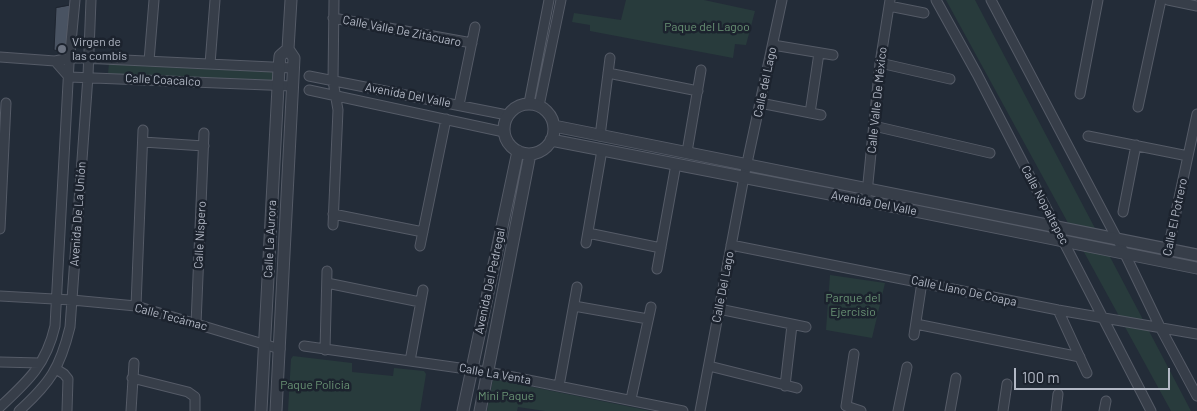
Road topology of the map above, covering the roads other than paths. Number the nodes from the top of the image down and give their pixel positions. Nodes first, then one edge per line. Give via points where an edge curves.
1 (75, 0) edge
2 (91, 0) edge
3 (154, 0) edge
4 (215, 0) edge
5 (291, 0) edge
6 (334, 0) edge
7 (549, 0) edge
8 (561, 0) edge
9 (782, 0) edge
10 (936, 0) edge
11 (991, 0) edge
12 (1098, 0) edge
13 (1161, 0) edge
14 (1168, 0) edge
15 (889, 3) edge
16 (1197, 6) edge
17 (924, 13) dead end
18 (333, 18) junction
19 (475, 27) dead end
20 (472, 44) junction
21 (773, 44) junction
22 (288, 49) junction
23 (818, 53) junction
24 (833, 55) dead end
25 (0, 57) edge
26 (70, 58) junction
27 (88, 58) junction
28 (610, 58) dead end
29 (55, 61) junction
30 (149, 61) junction
31 (880, 63) junction
32 (210, 64) junction
33 (278, 68) junction
34 (293, 68) junction
35 (701, 70) dead end
36 (608, 73) junction
37 (69, 76) junction
38 (88, 76) junction
39 (309, 76) dead end
40 (950, 79) dead end
41 (333, 81) junction
42 (278, 86) junction
43 (292, 86) junction
44 (309, 90) dead end
45 (698, 91) junction
46 (1080, 94) dead end
47 (336, 96) junction
48 (6, 103) dead end
49 (760, 103) junction
50 (459, 105) junction
51 (534, 105) junction
52 (1138, 107) dead end
53 (810, 113) junction
54 (1197, 114) edge
55 (820, 115) dead end
56 (507, 116) junction
57 (3, 117) edge
58 (446, 120) junction
59 (554, 126) junction
60 (874, 126) junction
61 (143, 130) dead end
62 (504, 132) junction
63 (204, 133) dead end
64 (600, 136) junction
65 (1088, 136) dead end
66 (551, 140) junction
67 (143, 142) junction
68 (1136, 145) junction
69 (204, 146) junction
70 (602, 150) junction
71 (518, 152) junction
72 (687, 152) junction
73 (990, 153) dead end
74 (530, 154) junction
75 (1188, 156) junction
76 (676, 164) junction
77 (747, 164) junction
78 (744, 178) junction
79 (867, 188) junction
80 (866, 201) junction
81 (1123, 212) dead end
82 (333, 214) junction
83 (333, 225) dead end
84 (1055, 226) junction
85 (0, 230) edge
86 (423, 232) junction
87 (588, 233) junction
88 (1116, 238) junction
89 (1065, 242) junction
90 (586, 243) dead end
91 (731, 245) junction
92 (420, 246) dead end
93 (661, 248) junction
94 (1168, 249) junction
95 (1125, 254) junction
96 (1197, 255) edge
97 (1166, 262) junction
98 (1197, 268) edge
99 (657, 269) dead end
100 (327, 271) dead end
101 (922, 282) junction
102 (327, 283) junction
103 (577, 287) dead end
104 (423, 290) dead end
105 (0, 296) edge
106 (57, 300) junction
107 (72, 300) junction
108 (420, 302) junction
109 (136, 306) junction
110 (574, 306) junction
111 (651, 307) dead end
112 (719, 309) junction
113 (1058, 310) junction
114 (1102, 317) junction
115 (648, 319) junction
116 (196, 324) junction
117 (916, 324) junction
118 (792, 325) junction
119 (806, 327) dead end
120 (1160, 327) junction
121 (1197, 334) edge
122 (914, 335) dead end
123 (265, 344) junction
124 (304, 346) dead end
125 (280, 349) junction
126 (325, 350) junction
127 (854, 354) dead end
128 (1080, 357) junction
129 (410, 361) junction
130 (0, 362) edge
131 (40, 363) junction
132 (134, 363) dead end
133 (709, 366) junction
134 (907, 367) dead end
135 (470, 369) junction
136 (56, 370) junction
137 (488, 372) junction
138 (1087, 372) dead end
139 (132, 378) junction
140 (956, 378) dead end
141 (1007, 384) dead end
142 (559, 386) junction
143 (785, 386) junction
144 (798, 388) dead end
145 (1058, 394) dead end
146 (1197, 396) edge
147 (631, 399) junction
148 (1106, 401) dead end
149 (0, 407) edge
150 (19, 411) edge
151 (67, 411) edge
152 (131, 411) edge
153 (195, 411) edge
154 (262, 411) edge
155 (276, 411) edge
156 (463, 411) edge
157 (480, 411) edge
158 (683, 411) edge
159 (700, 411) edge
160 (861, 411) edge
161 (898, 411) edge
162 (950, 411) edge
163 (1003, 411) edge
164 (1056, 411) edge
165 (1104, 411) edge
166 (1151, 411) edge

1 - 26 street, Avenida De La Unión
2 - 27 street, Avenida De La Unión
3 - 30 street
4 - 32 street
5 - 22 street
6 - 18 street, Calle Valle De Zitácuaro
7 - 51 street
8 - 51 street
9 - 21 street, Calle del Lago
10 - 84 street, Calle Nopaltepec
11 - 88 street
12 - 46 street
13 - 52 street
14 - 16 street
15 - 17 street
15 - 31 street, Calle Valle De México
18 - 20 street, Calle Valle De Zitácuaro
18 - 41 street, Calle Valle De Zitácuaro
19 - 20 street, Calle Valle De Zitácuaro
20 - 50 street, Calle Valle De Zitácuaro
21 - 23 street
21 - 49 street, Calle del Lago
22 - 33 street via 280,56
22 - 34 street, Calle La Aurora via 294,58
23 - 24 street
23 - 53 street
25 - 29 street, Calle Coacalco
26 - 27 street, Calle Coacalco
26 - 29 street, Calle Coacalco
26 - 37 street, Avenida De La Unión
27 - 30 street, Calle Coacalco
27 - 38 street, Avenida De La Unión
28 - 36 street
29 - 37 street
30 - 32 street, Calle Coacalco
31 - 40 street
31 - 60 street, Calle Valle De México
32 - 33 street, Calle Coacalco
33 - 34 street, Calle Coacalco
33 - 42 street, Calle La Aurora
34 - 43 street, Calle La Aurora
35 - 45 street
36 - 45 street
36 - 64 street
37 - 38 street, Calle Coacalco
37 - 106 street, Avenida De La Unión
38 - 42 street, Calle Coacalco
38 - 107 street, Avenida De La Unión
39 - 41 street, Avenida Del Valle
41 - 47 street, Calle Valle De Zitácuaro
41 - 50 street, Avenida Del Valle
42 - 43 street, Calle Coacalco
42 - 123 street, Calle La Aurora
43 - 125 street, Calle La Aurora
44 - 47 street, Avenida Del Valle
45 - 72 street
47 - 58 street, Avenida Del Valle
47 - 82 street, Calle Valle De Zitácuaro
48 - 57 street
49 - 53 street
49 - 77 street, Calle del Lago
50 - 56 street, Avenida Del Valle
51 - 56 street via 516,106
51 - 59 street via 550,115
53 - 55 street
54 - 75 street, Calle El Potrero
56 - 62 street
57 - 85 street
58 - 62 street, Avenida Del Valle
58 - 86 street
59 - 64 street, Avenida Del Valle
59 - 66 street
60 - 73 street
60 - 79 street, Calle Valle De México
61 - 67 street
62 - 71 street via 506,140
63 - 69 street, Calle Níspero
64 - 72 street, Avenida Del Valle
65 - 68 street
66 - 70 street, Avenida Del Valle
66 - 74 street via 542,150
67 - 69 street
67 - 109 street
68 - 75 street
68 - 81 street
69 - 116 street, Calle Níspero
70 - 76 street, Avenida Del Valle
70 - 87 street
71 - 74 street
71 - 135 street, Avenida Del Pedregal
72 - 77 street, Avenida Del Valle
74 - 137 street, Avenida Del Pedregal
75 - 94 street, Calle El Potrero
76 - 78 street, Avenida Del Valle
76 - 93 street
77 - 78 street, Calle Del Lago
77 - 79 street, Avenida Del Valle
78 - 80 street, Avenida Del Valle
78 - 91 street, Calle Del Lago
79 - 80 street, Calle Valle De México
79 - 84 street, Avenida Del Valle
80 - 89 street, Avenida Del Valle
82 - 83 street, Calle Valle De Zitácuaro
82 - 86 street
84 - 88 street, Avenida Del Valle
84 - 89 street, Calle Nopaltepec
86 - 92 street
87 - 90 street
87 - 93 street
88 - 94 street, Avenida Del Valle
88 - 95 street
89 - 95 street, Avenida Del Valle
89 - 114 street, Calle Nopaltepec
91 - 101 street, Calle Llano De Coapa
91 - 112 street, Calle Del Lago
93 - 99 street
94 - 96 street, Avenida Del Valle
94 - 97 street, Calle El Potrero
95 - 97 street, Avenida Del Valle
95 - 120 street
97 - 98 street, Avenida Del Valle
100 - 102 street
101 - 113 street, Calle Llano De Coapa
101 - 117 street
102 - 108 street
102 - 126 street
103 - 110 street
104 - 108 street
105 - 106 street, Calle Tecámac
106 - 107 street, Calle Tecámac
106 - 131 street, Avenida De La Unión via 51,344
107 - 109 street, Calle Tecámac
107 - 136 street, Avenida De La Unión via 70,327
108 - 129 street
109 - 116 street, Calle Tecámac
110 - 115 street
110 - 142 street
111 - 115 street
112 - 118 street
112 - 133 street, Calle Del Lago
113 - 114 street, Calle Llano De Coapa
113 - 128 street
114 - 120 street, Calle Llano De Coapa
114 - 166 street, Calle Nopaltepec
115 - 147 street
116 - 123 street, Calle Tecámac
117 - 122 street
117 - 128 street
118 - 119 street
118 - 143 street
120 - 121 street, Calle Llano De Coapa
120 - 146 street
123 - 125 street, Calle Tecámac
123 - 154 street, Calle La Aurora
124 - 126 street, Calle La Venta
125 - 155 street, Calle La Aurora
126 - 129 street, Calle La Venta
127 - 160 street via 846,406
128 - 138 street
129 - 135 street, Calle La Venta
130 - 131 street
131 - 149 street, Avenida De La Unión via 31,379
132 - 139 street
133 - 143 street
133 - 159 street, Calle Del Lago
134 - 161 street
135 - 137 street, Calle La Venta
135 - 156 street, Avenida Del Pedregal
136 - 150 street, Avenida De La Unión via 41,391
136 - 151 street via 68,379
137 - 142 street, Calle La Venta
137 - 157 street, Avenida Del Pedregal
139 - 152 street
139 - 153 street via 188,392 195,397
140 - 162 street
141 - 163 street
142 - 147 street, Calle La Venta
143 - 144 street
145 - 164 street
147 - 158 street, Calle La Venta
148 - 165 street

